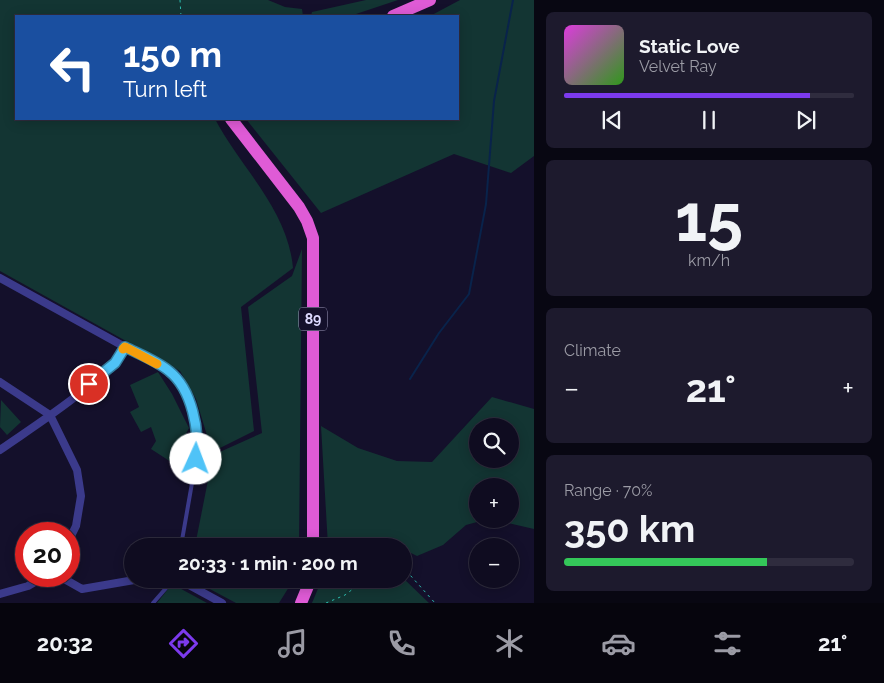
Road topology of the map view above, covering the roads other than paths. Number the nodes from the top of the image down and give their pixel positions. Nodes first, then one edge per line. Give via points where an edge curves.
1 (430, 0) edge
2 (396, 15) edge
3 (232, 120) edge
4 (0, 278) edge
5 (125, 347) junction
6 (0, 382) edge
7 (50, 415) junction
8 (0, 450) edge
9 (77, 522) edge
10 (182, 538) edge
11 (313, 538) edge
12 (124, 582) edge
13 (24, 587) edge
14 (78, 587) edge
15 (166, 588) edge
16 (194, 588) edge
17 (307, 588) edge
18 (0, 594) edge
19 (153, 603) edge
20 (222, 603) edge
21 (301, 603) edge

1 - 2 highway
3 - 11 highway, 89 via 299,207 313,238
4 - 5 street
5 - 7 street via 115,363
5 - 10 lane via 169,371 187,392 198,443
6 - 7 street
7 - 8 street
7 - 9 street via 77,470 81,496
12 - 14 street
13 - 18 street
15 - 19 lane
16 - 20 street
17 - 21 highway

